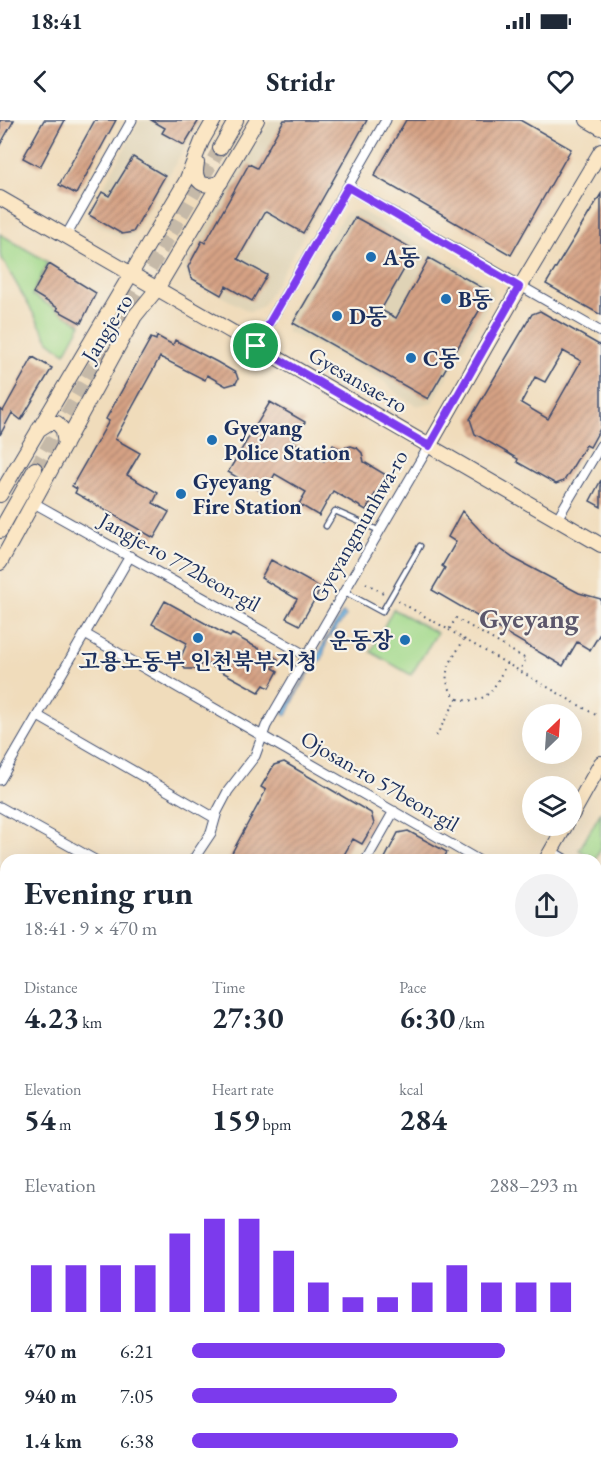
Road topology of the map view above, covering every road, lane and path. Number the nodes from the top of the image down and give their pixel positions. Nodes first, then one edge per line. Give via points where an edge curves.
1 (132, 120) edge
2 (214, 120) edge
3 (236, 120) edge
4 (257, 120) edge
5 (386, 120) edge
6 (587, 120) edge
7 (601, 128) edge
8 (202, 141) junction
9 (220, 148) tunnel mouth
10 (601, 151) edge
11 (221, 182) junction
12 (348, 187) junction
13 (0, 198) edge
14 (66, 236) junction
15 (131, 274) junction
16 (519, 287) junction
17 (157, 289) junction
18 (601, 332) edge
19 (256, 346) junction
20 (37, 430) junction
21 (65, 445) junction
22 (601, 445) edge
23 (429, 446) junction
24 (35, 470) tunnel mouth
25 (2, 488) edge
26 (34, 503) junction
27 (557, 519) junction
28 (326, 526) dead end
29 (0, 531) edge
30 (380, 531) junction
31 (601, 545) edge
32 (420, 546) dead end
33 (130, 556) junction
34 (0, 563) edge
35 (366, 584) dead end
36 (345, 592) junction
37 (390, 597) junction
38 (449, 630) junction
39 (85, 634) junction
40 (464, 639) junction
41 (307, 656) junction
42 (507, 663) junction
43 (520, 670) junction
44 (457, 699) junction
45 (596, 715) dead end
46 (38, 716) junction
47 (263, 735) junction
48 (436, 736) dead end
49 (601, 763) edge
50 (0, 780) edge
51 (582, 797) edge
52 (0, 807) edge
53 (394, 811) junction
54 (215, 818) junction
55 (559, 836) edge
56 (84, 854) edge
57 (197, 854) edge
58 (369, 854) edge
59 (468, 854) edge
60 (549, 854) edge

1 - 14 street
2 - 8 street, Jangje-ro
3 - 9 street
4 - 11 street, Jangje-ro
5 - 12 street
6 - 7 street
8 - 11 street via 197,180 207,185
8 - 15 street, Jangje-ro via 186,181
10 - 16 street, Gyeyangmunhwa-ro
11 - 17 street, Jangje-ro
12 - 16 street
12 - 19 street
13 - 14 street, Gyesansae-ro
14 - 15 street, Gyesansae-ro
15 - 17 street, Gyesansae-ro
15 - 20 street, Jangje-ro
16 - 18 street
16 - 23 street, Gyeyangmunhwa-ro
17 - 19 street, Gyesansae-ro
17 - 21 street, Jangje-ro via 135,316
19 - 23 street, Gyesansae-ro
20 - 21 street via 57,423 63,430
20 - 25 street, Jangje-ro
21 - 26 street, Jangje-ro
22 - 27 street
23 - 27 street, Gyesansae-ro
23 - 30 street, Gyeyangmunhwa-ro
24 - 29 street
26 - 33 street, Jangje-ro 772beon-gil
26 - 34 street, Jangje-ro
27 - 31 street, Gyesansae-ro
28 - 30 lane via 335,510
30 - 36 street, Gyeyangmunhwa-ro
32 - 37 lane
33 - 39 street
33 - 41 street, Jangje-ro 772beon-gil
35 - 37 path
36 - 37 lane via 381,612
36 - 41 street, Gyeyangmunhwa-ro
37 - 38 path
38 - 40 path
38 - 43 path via 456,618 526,658
39 - 46 street
39 - 47 street, Ojosan-ro 57beon-gil
40 - 42 path
40 - 44 path via 446,673 448,689
41 - 47 street, Gyeyangmunhwa-ro
42 - 43 path
42 - 44 path via 487,697 470,702
43 - 45 path
44 - 48 path
46 - 50 street
46 - 54 street
47 - 53 street, Ojosan-ro 57beon-gil
47 - 54 street, Gyeyangmunhwa-ro via 255,756 228,791
49 - 51 street
52 - 56 street
53 - 58 street
53 - 59 street, Ojosan-ro 57beon-gil
54 - 57 street, Gyeyangmunhwa-ro via 211,833
55 - 60 street

